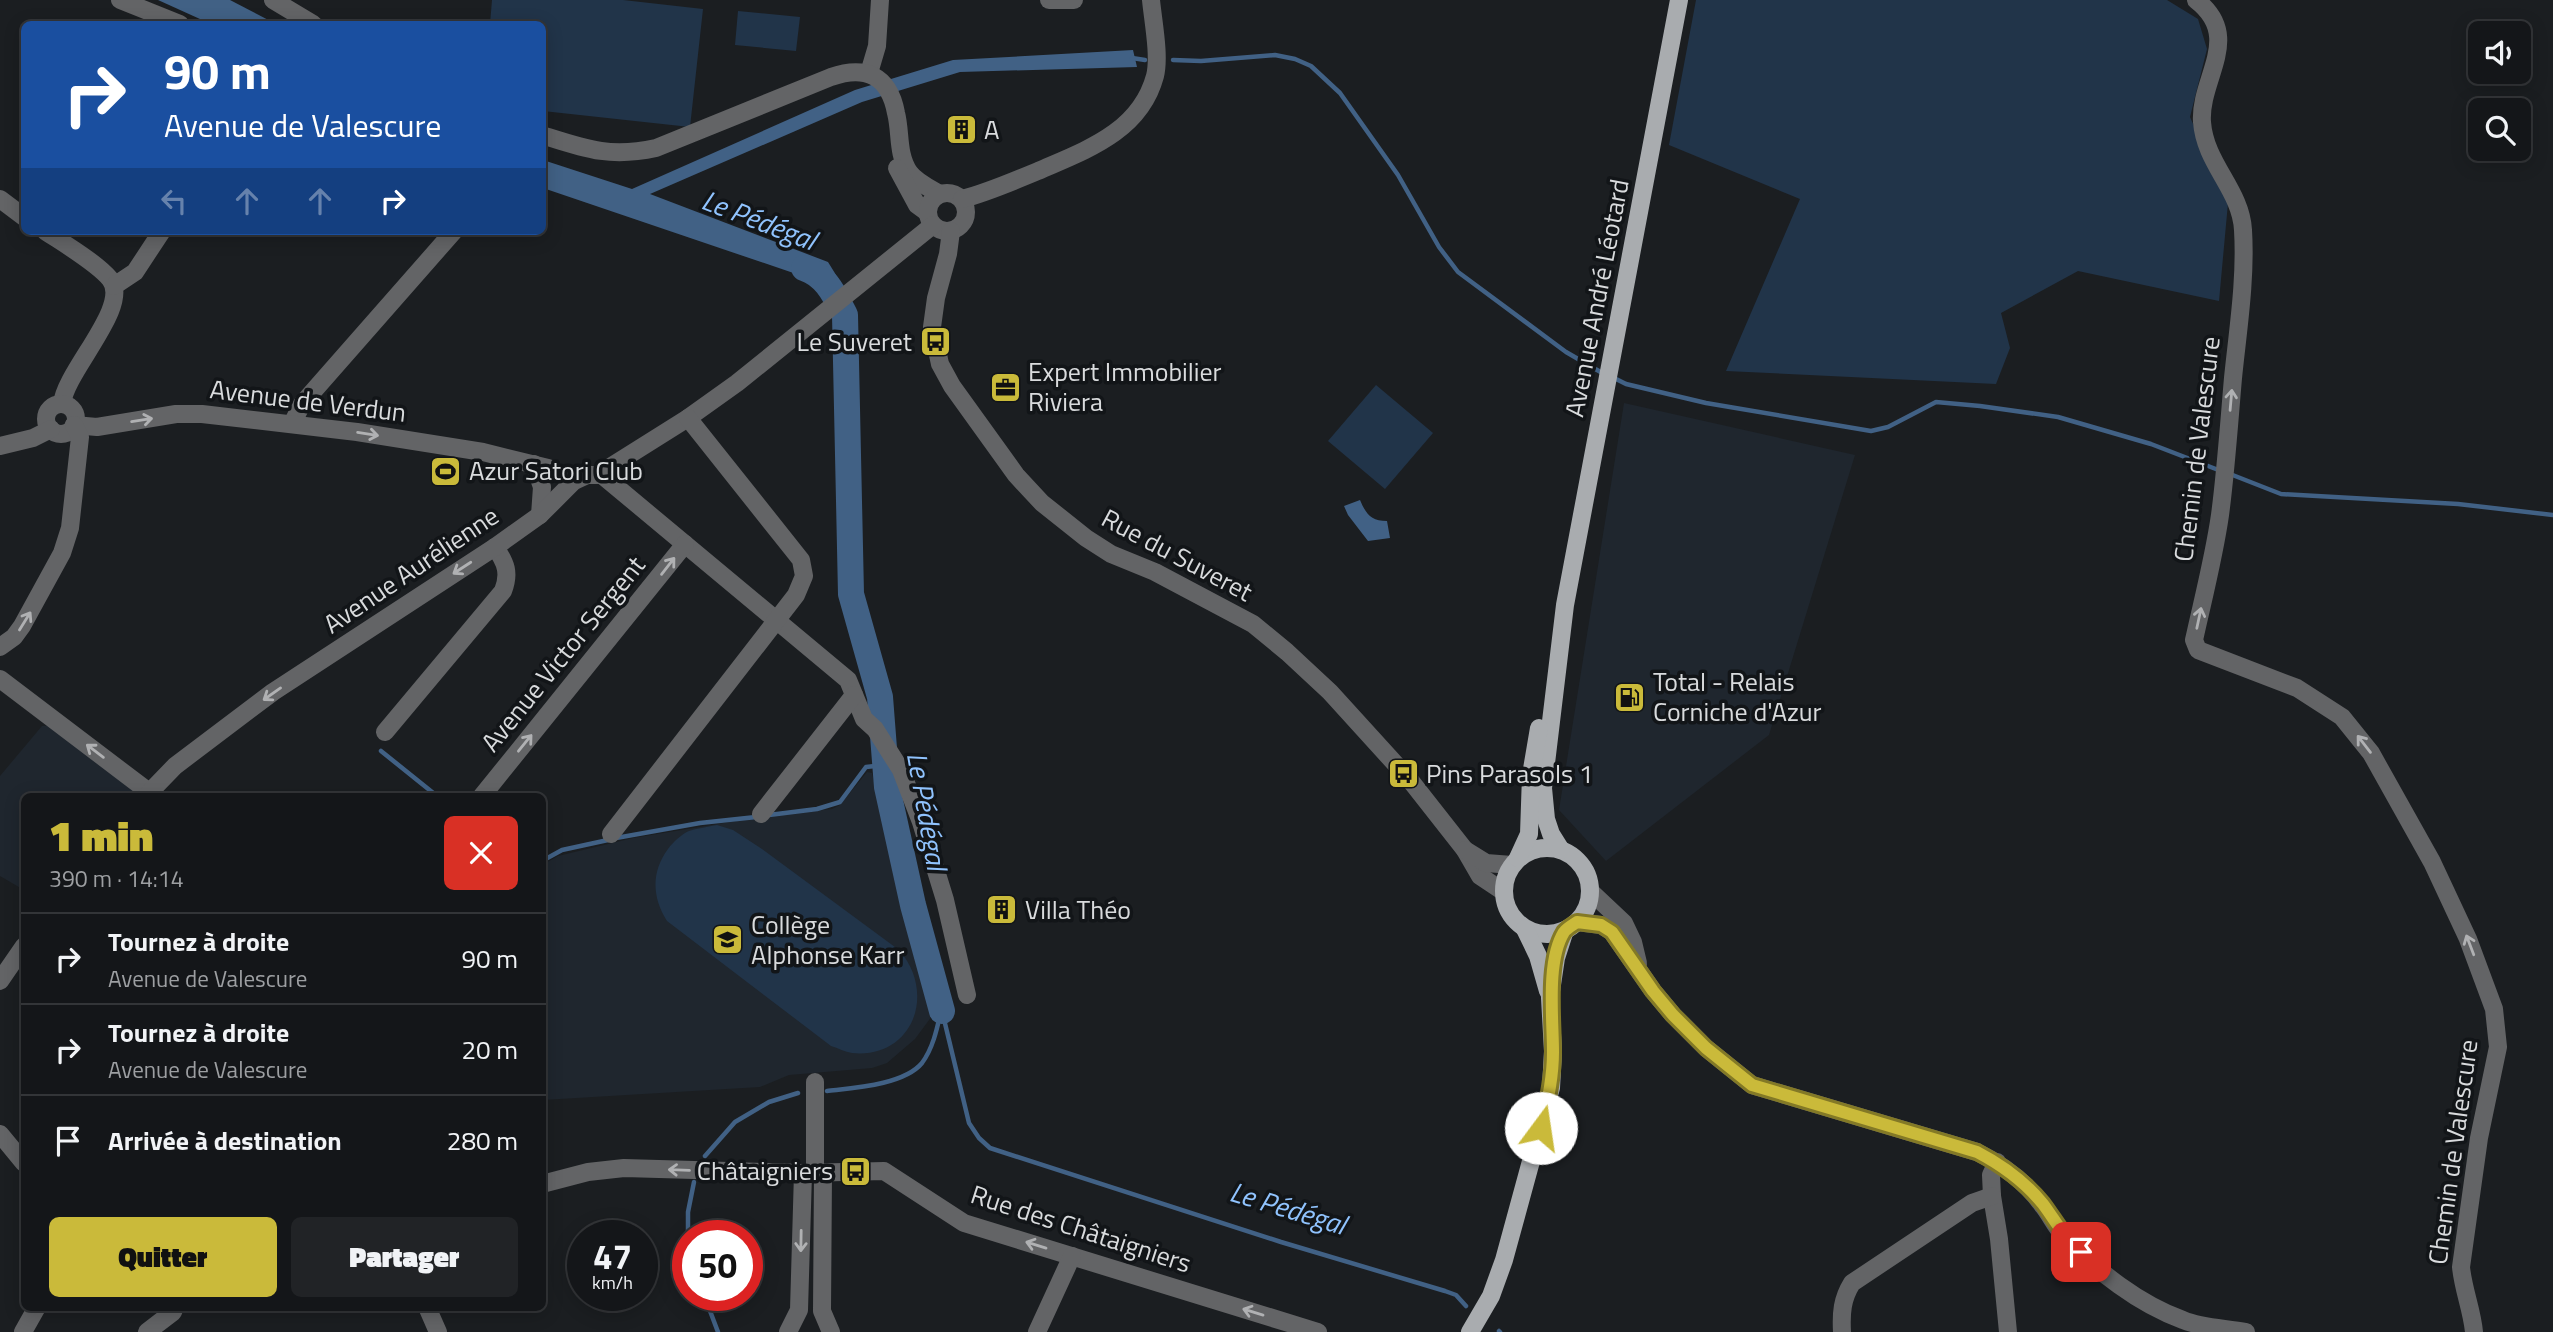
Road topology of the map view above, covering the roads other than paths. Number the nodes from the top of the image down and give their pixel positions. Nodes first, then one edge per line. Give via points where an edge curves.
1 (120, 0) edge
2 (273, 0) edge
3 (287, 0) edge
4 (880, 0) edge
5 (1049, 0) edge
6 (1074, 0) edge
7 (1151, 0) edge
8 (1679, 0) edge
9 (2196, 0) edge
10 (172, 21) edge
11 (308, 21) edge
12 (322, 21) edge
13 (872, 79) junction
14 (894, 128) junction
15 (546, 136) edge
16 (546, 143) edge
17 (940, 194) junction
18 (0, 200) edge
19 (962, 200) junction
20 (21, 215) edge
21 (930, 219) junction
22 (951, 231) junction
23 (51, 235) edge
24 (159, 235) edge
25 (450, 235) edge
26 (114, 286) junction
27 (62, 404) junction
28 (688, 418) junction
29 (292, 424) junction
30 (74, 425) junction
31 (51, 429) junction
32 (0, 446) edge
33 (534, 464) junction
34 (602, 475) junction
35 (574, 481) junction
36 (540, 515) junction
37 (685, 544) junction
38 (495, 547) junction
39 (1565, 605) junction
40 (778, 620) junction
41 (0, 647) edge
42 (0, 679) edge
43 (854, 695) junction
44 (385, 732) dead end
45 (147, 793) edge
46 (149, 793) edge
47 (484, 793) edge
48 (761, 814) dead end
49 (611, 834) dead end
50 (1465, 850) junction
51 (1561, 850) junction
52 (1515, 862) junction
53 (1590, 891) junction
54 (1504, 892) junction
55 (1571, 926) junction
56 (1525, 929) junction
57 (21, 950) edge
58 (1641, 973) junction
59 (0, 981) edge
60 (967, 995) dead end
61 (1550, 998) junction
62 (815, 1083) dead end
63 (0, 1134) edge
64 (21, 1159) edge
65 (1997, 1162) junction
66 (814, 1173) junction
67 (546, 1183) edge
68 (1992, 1196) junction
69 (1072, 1256) junction
70 (1490, 1296) junction
71 (800, 1310) junction
72 (35, 1311) edge
73 (173, 1311) edge
74 (429, 1311) edge
75 (821, 1311) junction
76 (23, 1332) edge
77 (147, 1332) edge
78 (438, 1332) edge
79 (788, 1332) edge
80 (831, 1332) edge
81 (1037, 1332) edge
82 (1318, 1332) edge
83 (1470, 1332) edge
84 (1487, 1332) edge
85 (1842, 1332) edge
86 (2008, 1332) edge
87 (2246, 1332) edge
88 (2474, 1332) edge

1 - 10 street
2 - 11 street
3 - 12 street
4 - 13 street
5 - 6 street
7 - 19 street via 1156,73 1139,111 1119,131 1085,152
8 - 39 main road, Avenue André Léotard
88 -> 9 street, Chemin de Valescure via 2461,1267 2479,1138 2498,1047 2494,1009 2468,939 2432,862 2371,753 2342,717 2297,688 2198,650 2194,640 2220,518 2238,342 2243,229 2235,199 2203,136 2201,111 2219,37 2211,15
13 - 14 street
13 - 15 street via 860,71 838,74 636,152 593,151
13 - 16 street via 842,81 645,159 606,161
14 - 17 street via 909,172
14 - 21 street via 891,149 898,172
17 - 19 street via 952,193
17 - 21 street via 931,202
18 - 20 street
19 - 22 street via 966,219
21 - 22 street via 941,230
21 - 28 street via 814,322
22 - 50 street, Rue du Suveret via 933,317 937,353 952,386 1016,475 1042,503 1111,554 1254,624 1330,692 1410,780
23 - 26 street via 108,276
24 - 26 street via 135,272
25 - 29 street via 302,404
26 - 27 street via 115,302 68,381
27 - 30 street via 75,414
27 - 31 street via 48,413
28 - 34 street
28 - 40 street via 801,560 804,576
30 -> 29 street, Avenue de Verdun via 97,427 176,414
29 -> 33 street, Avenue de Verdun via 483,452
30 - 31 street via 61,433
41 -> 30 street via 14,637 62,553 70,528 80,437
31 - 32 street
33 - 35 street, Avenue de Verdun
33 - 36 street via 542,487
34 - 35 street
34 - 37 street
35 - 36 street, Avenue Aurélienne
36 - 38 street, Avenue Aurélienne
37 - 40 street
47 -> 37 street, Avenue Victor Sergent
38 - 44 street via 506,564 503,591
38 -> 46 street, Avenue Aurélienne via 274,692 175,766
39 - 51 main road, Avenue André Léotard via 1543,788 1546,819
39 - 52 main road, Avenue André Léotard via 1558,621 1531,775 1529,834
40 - 43 street via 848,680
40 - 49 street
45 -> 42 street
43 - 48 street
43 - 60 street via 901,770 921,822
50 - 52 street, Rue du Suveret via 1486,863
50 - 54 street, Rue du Suveret via 1480,876
51 - 52 main road via 1539,848
51 - 53 main road via 1582,866
52 - 54 main road
53 - 55 main road via 1589,902
53 - 58 street via 1625,923
54 - 56 main road via 1510,913
55 - 56 main road via 1545,934
55 - 58 street via 1601,925 1612,932
55 - 61 main road via 1556,958
56 - 61 main road
57 - 59 street
58 - 65 street via 1681,1023 1752,1085 1977,1152
61 - 70 main road via 1551,1088
62 - 66 street
63 - 64 street
65 - 68 street via 1990,1175
65 - 87 street via 2043,1204 2063,1236 2139,1299 2185,1321
66 -> 67 street, Rue des Châtaigniers via 624,1168
69 -> 66 street, Rue des Châtaigniers via 964,1223 884,1171
66 -> 71 street
66 - 75 street
68 - 85 street via 1972,1203 1852,1283 1844,1296
68 - 86 street
69 - 81 street
82 -> 69 street, Rue des Châtaigniers
70 - 83 main road
70 - 84 main road
71 - 75 street
71 - 79 street
72 - 76 street
73 - 77 street
74 - 78 street
75 - 80 street

